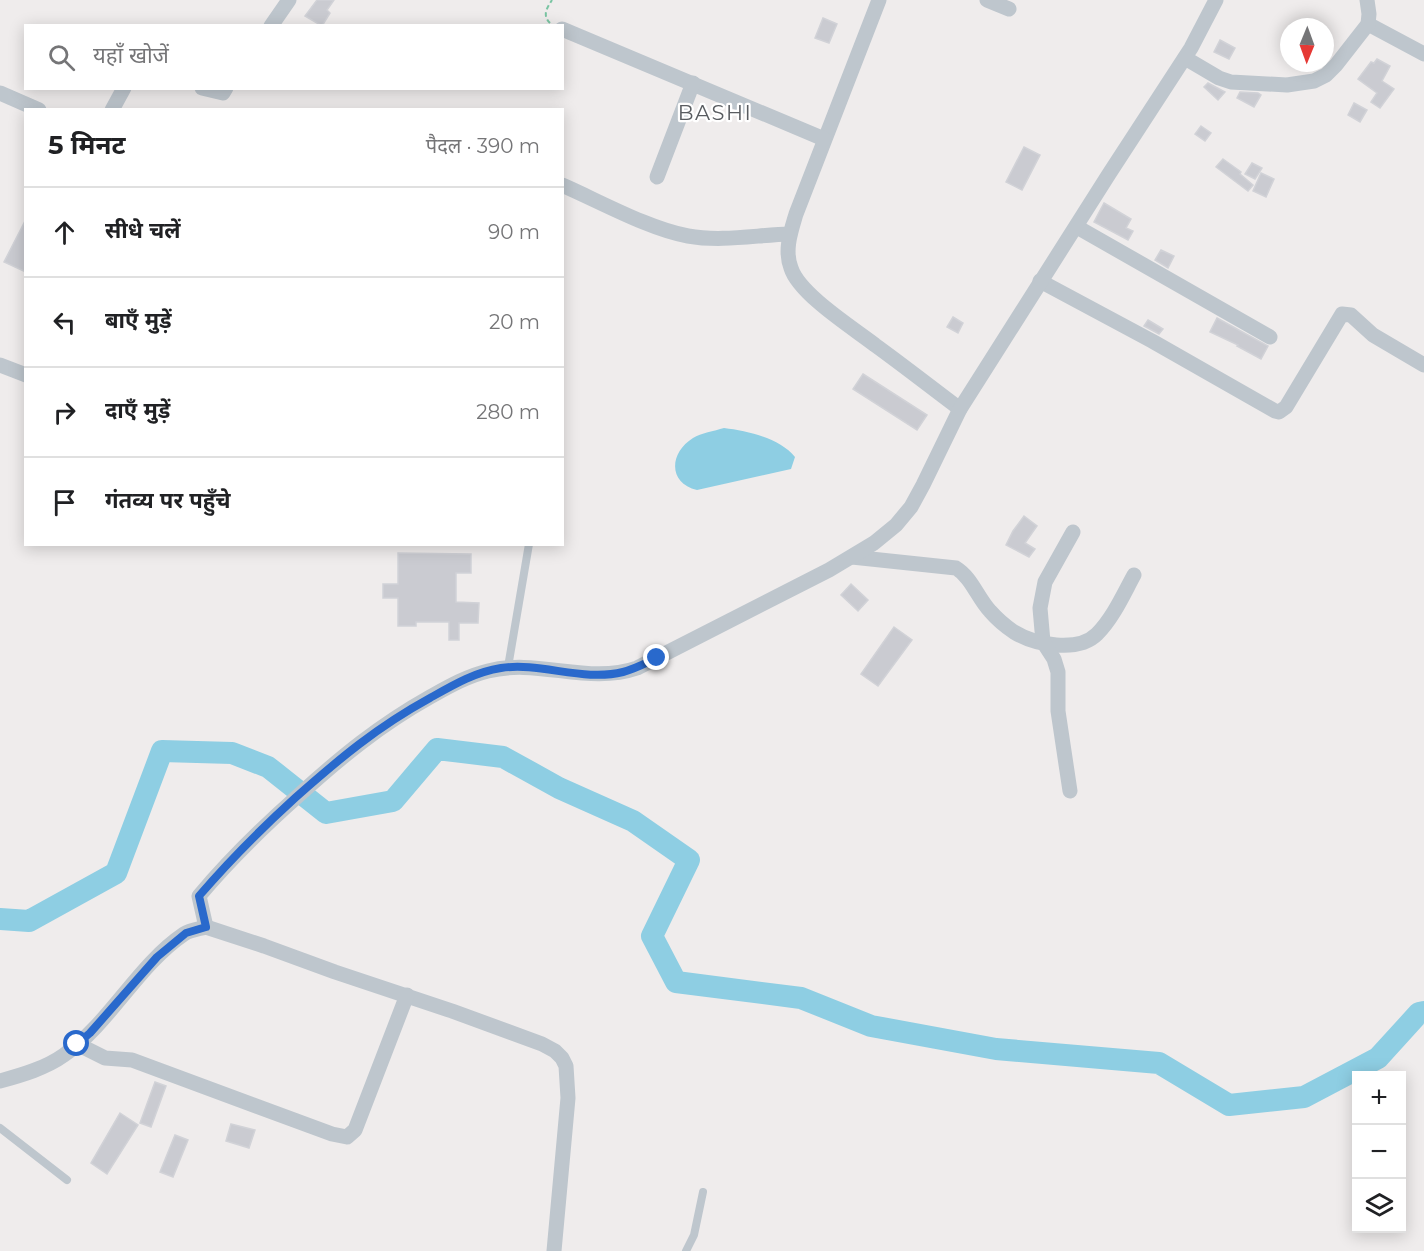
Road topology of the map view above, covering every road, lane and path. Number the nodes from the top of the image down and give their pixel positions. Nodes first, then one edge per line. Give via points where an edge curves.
1 (289, 0) edge
2 (552, 0) edge
3 (879, 0) edge
4 (987, 0) edge
5 (1216, 0) edge
6 (1367, 0) edge
7 (1009, 9) dead end
8 (272, 24) edge
9 (555, 24) edge
10 (1368, 24) junction
11 (564, 29) edge
12 (1424, 54) edge
13 (1185, 57) junction
14 (693, 83) junction
15 (123, 90) edge
16 (208, 90) edge
17 (225, 90) edge
18 (0, 93) edge
19 (34, 108) edge
20 (113, 108) edge
21 (824, 139) junction
22 (657, 177) dead end
23 (564, 186) edge
24 (1077, 227) junction
25 (790, 234) junction
26 (1040, 281) junction
27 (1270, 337) dead end
28 (0, 365) edge
29 (1424, 365) edge
30 (24, 374) edge
31 (960, 409) junction
32 (1073, 532) dead end
33 (529, 546) edge
34 (852, 556) junction
35 (1134, 575) dead end
36 (1043, 642) junction
37 (508, 667) junction
38 (1070, 791) dead end
39 (206, 927) junction
40 (407, 995) junction
41 (77, 1044) junction
42 (0, 1081) edge
43 (0, 1128) edge
44 (67, 1180) dead end
45 (703, 1192) dead end
46 (554, 1251) edge
47 (686, 1251) edge

1 - 8 street
2 - 9 path via 545,16
3 - 21 street
4 - 7 street
5 - 13 street
6 - 10 street
10 - 12 street
10 - 13 street via 1326,75 1300,84 1231,82
11 - 14 street
13 - 24 street
14 - 21 street
14 - 22 street
15 - 20 street
16 - 17 street
18 - 19 street
21 - 25 street
23 - 25 street via 667,231 688,236 741,238
24 - 26 street
24 - 27 street
25 - 31 street via 791,269 812,296
26 - 29 street via 1279,412 1286,407 1342,314 1351,315 1373,335
26 - 31 street
28 - 30 street
31 - 34 street via 911,507 896,525
32 - 36 street via 1042,595
33 - 37 lane
34 - 36 street via 956,568 1003,624
34 - 37 street via 629,670 604,675
35 - 36 street via 1096,635 1079,644
36 - 38 street via 1058,672 1058,711
37 - 39 street via 472,676 402,713 331,766 227,862 199,896
39 - 40 street
39 - 41 street via 186,933 157,957
40 - 41 street via 355,1130 347,1137 132,1060 105,1058
40 - 46 street via 542,1044 562,1058 568,1075 568,1098
41 - 42 street via 48,1065
43 - 44 lane
45 - 47 lane via 694,1235

